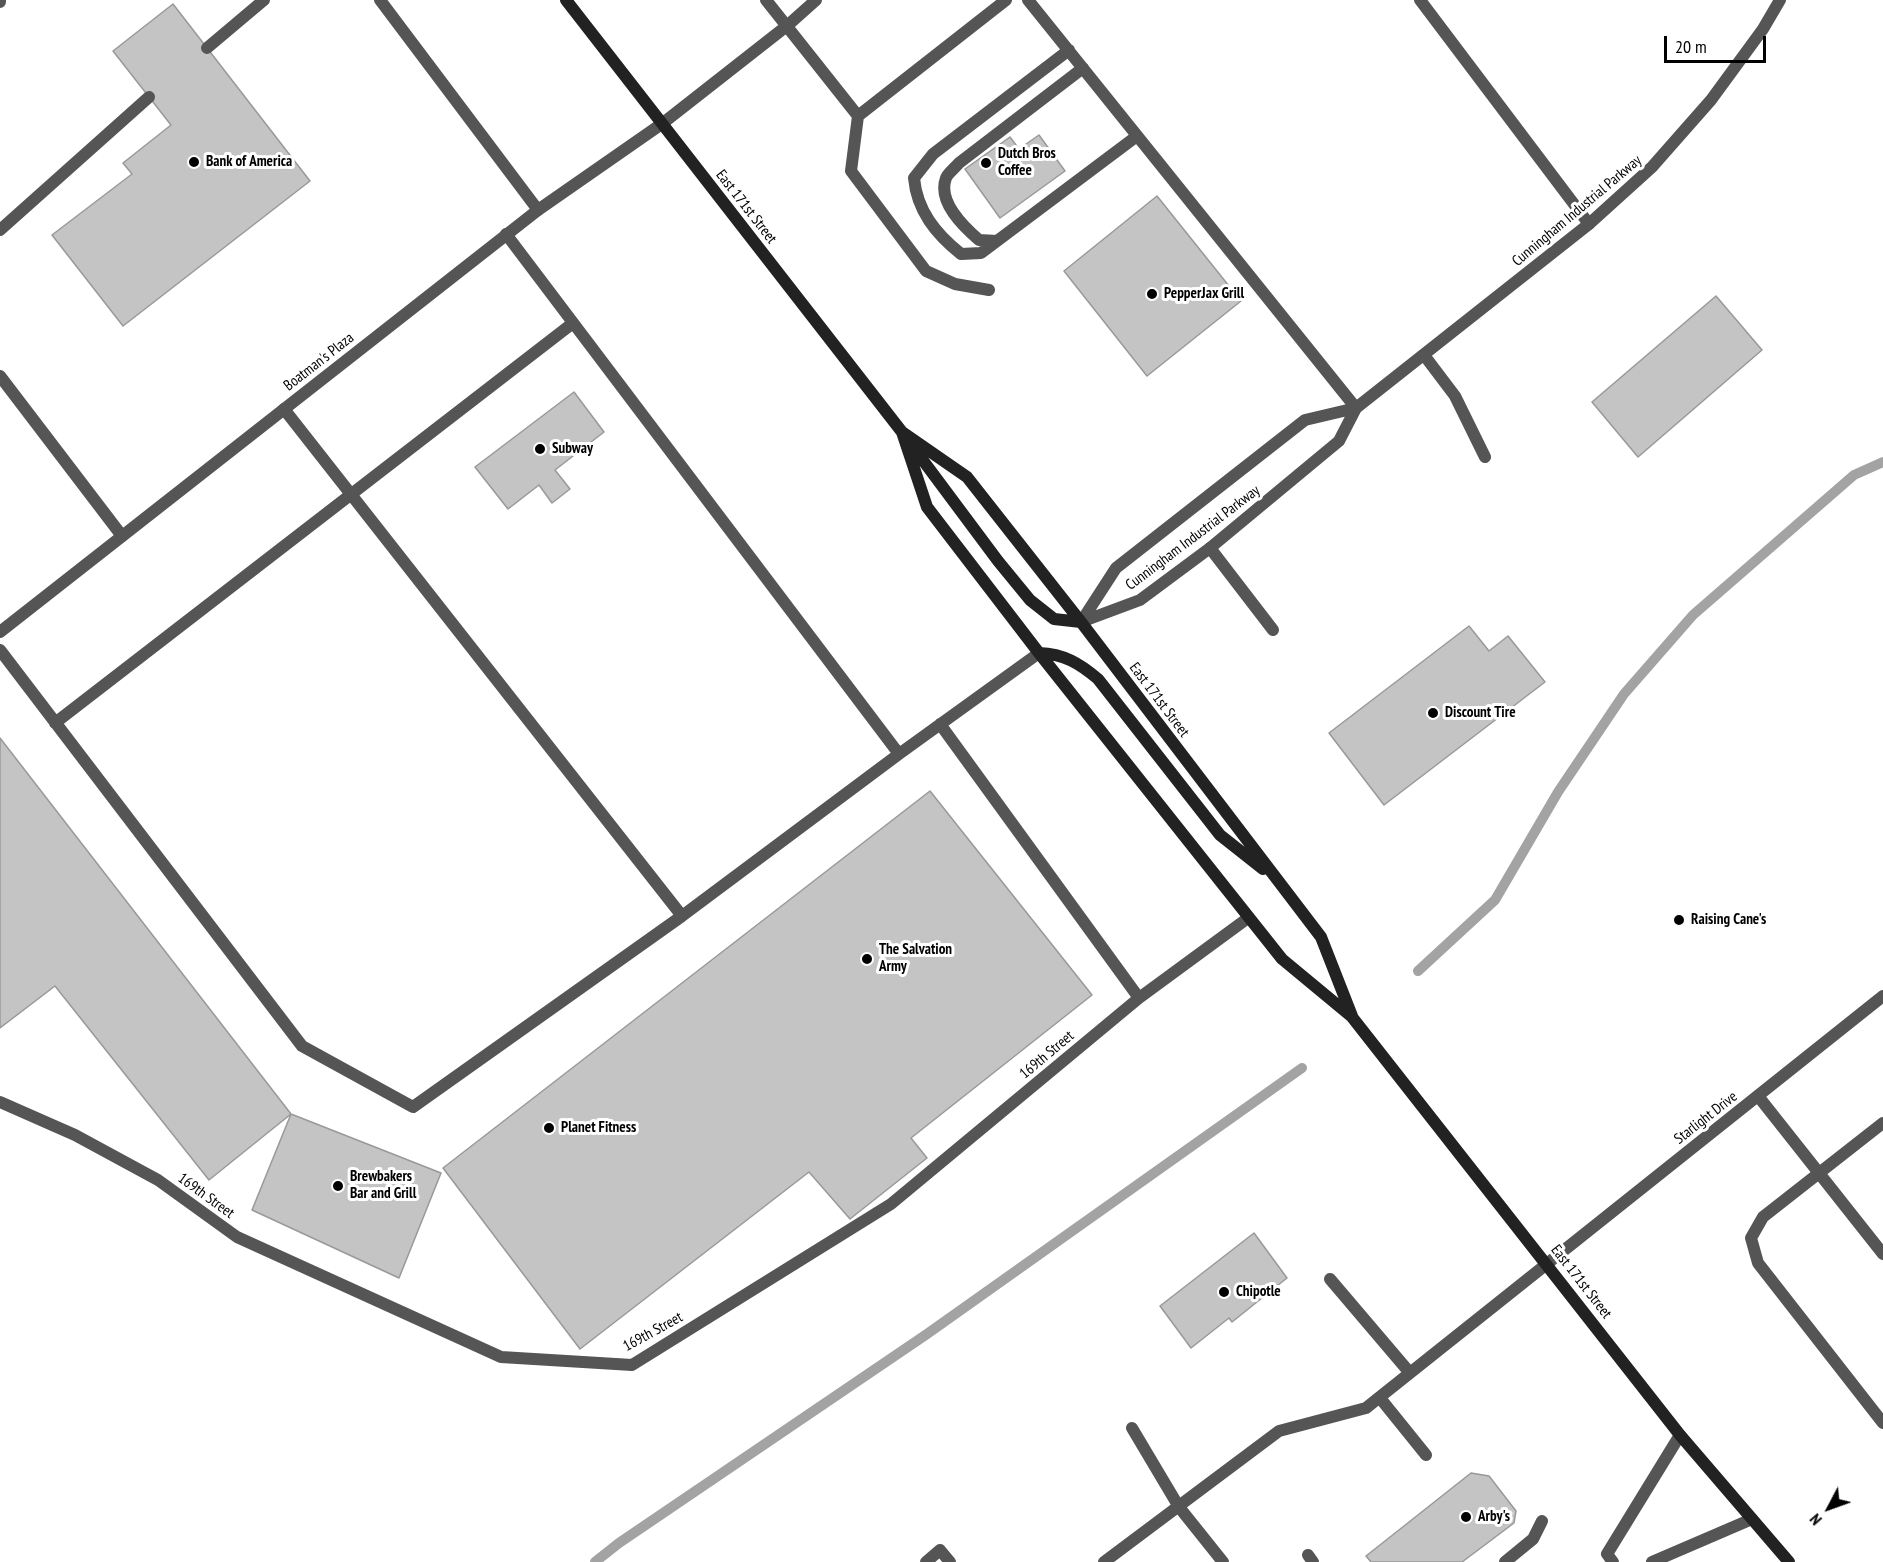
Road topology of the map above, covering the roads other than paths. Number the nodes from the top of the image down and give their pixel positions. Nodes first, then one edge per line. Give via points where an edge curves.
1 (264, 0) edge
2 (380, 0) edge
3 (566, 0) edge
4 (766, 0) edge
5 (816, 0) edge
6 (1006, 0) edge
7 (1028, 0) edge
8 (1420, 0) edge
9 (1780, 0) edge
10 (788, 25) junction
11 (207, 48) dead end
12 (1069, 50) junction
13 (1083, 68) junction
14 (148, 97) dead end
15 (858, 116) junction
16 (663, 123) junction
17 (1137, 136) junction
18 (538, 210) junction
19 (1590, 224) junction
20 (0, 230) edge
21 (507, 234) junction
22 (997, 241) junction
23 (989, 290) dead end
24 (573, 323) junction
25 (1424, 355) junction
26 (0, 376) edge
27 (1356, 408) junction
28 (284, 409) junction
29 (902, 432) junction
30 (1485, 457) dead end
31 (351, 495) junction
32 (122, 536) junction
33 (1210, 548) junction
34 (1081, 622) junction
35 (1274, 630) dead end
36 (0, 632) edge
37 (0, 650) edge
38 (1039, 653) junction
39 (55, 723) junction
40 (940, 724) junction
41 (899, 754) junction
42 (1278, 881) junction
43 (682, 916) junction
44 (1248, 918) junction
45 (1883, 996) edge
46 (1139, 998) junction
47 (1352, 1017) junction
48 (1758, 1096) junction
49 (0, 1102) edge
50 (1883, 1123) edge
51 (1818, 1172) junction
52 (1883, 1254) edge
53 (1548, 1263) junction
54 (1330, 1279) dead end
55 (1410, 1373) junction
56 (1380, 1398) junction
57 (1883, 1423) edge
58 (1132, 1428) dead end
59 (1680, 1435) junction
60 (1426, 1455) dead end
61 (1179, 1507) junction
62 (1752, 1519) junction
63 (1542, 1521) dead end
64 (1610, 1558) edge
65 (926, 1562) edge
66 (950, 1562) edge
67 (1104, 1562) edge
68 (1223, 1562) edge
69 (1505, 1562) edge
70 (1652, 1562) edge
71 (1789, 1562) edge

1 - 11 street
2 - 18 street
3 - 16 main road, East 171st Street
4 - 10 street
5 - 10 street, Boatman's Plaza
6 - 15 street
7 - 12 street
8 - 19 street
9 - 19 street, Cunningham Industrial Parkway via 1711,100 1652,167
10 - 15 street
10 - 16 street, Boatman's Plaza
12 - 13 street
12 - 22 street via 933,154 914,178 916,198 941,238 961,254 981,253
13 - 17 street
13 - 22 street via 959,163 946,179 946,198 962,225 979,240
14 - 20 street
15 - 23 street via 851,171 926,271 955,284
16 - 18 street, Boatman's Plaza
16 - 29 main road, East 171st Street
17 - 22 street
17 - 27 street
18 - 21 street, Boatman's Plaza
19 - 25 street, Cunningham Industrial Parkway
21 - 24 street
21 - 28 street, Boatman's Plaza
24 - 31 street
24 - 41 street
25 - 27 street, Cunningham Industrial Parkway
25 - 30 street via 1455,396
26 - 32 street
27 - 33 street, Cunningham Industrial Parkway via 1339,441
27 - 34 street, Cunningham Industrial Parkway via 1305,420 1116,568
28 - 31 street
28 - 32 street, Boatman's Plaza
29 - 34 main road, East 171st Street via 967,477
29 - 34 main road via 1030,600 1054,619
29 - 38 main road, East 171st Street via 927,507
31 - 39 street
31 - 43 street
32 - 36 street, Boatman's Plaza
33 - 34 street, Cunningham Industrial Parkway via 1140,600
33 - 35 street
34 - 42 main road, East 171st Street
37 - 39 street
38 - 40 street
38 - 42 main road via 1055,653 1078,662 1098,679 1220,835
38 - 44 main road, East 171st Street
39 - 43 street via 302,1046 413,1107
40 - 41 street
40 - 46 street
41 - 43 street
42 - 47 main road, East 171st Street via 1321,937
44 - 46 street, 169th Street
44 - 47 main road, East 171st Street via 1282,959
45 - 48 street, Starlight Drive
46 - 49 street, 169th Street via 891,1204 632,1365 501,1357 237,1237 158,1180 75,1135
47 - 53 main road, East 171st Street
48 - 51 street
48 - 53 street, Starlight Drive
50 - 51 street
51 - 52 street
51 - 57 street via 1763,1217 1751,1238 1758,1263
53 - 55 street, Starlight Drive
53 - 59 main road, East 171st Street
54 - 55 street
55 - 56 street, Starlight Drive
56 - 60 street
56 - 61 street, Starlight Drive via 1366,1408 1278,1431
58 - 61 street
59 - 62 main road, East 171st Street
59 - 64 street
61 - 67 street, Starlight Drive
61 - 68 street
62 - 70 street
62 - 71 main road, East 171st Street
63 - 69 street via 1533,1539
65 - 66 street via 940,1550

